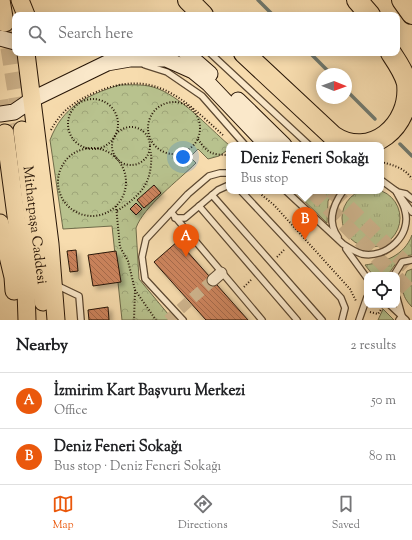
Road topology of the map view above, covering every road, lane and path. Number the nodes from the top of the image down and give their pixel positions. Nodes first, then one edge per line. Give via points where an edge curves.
1 (2, 0) edge
2 (16, 0) edge
3 (20, 0) edge
4 (188, 0) edge
5 (353, 0) edge
6 (358, 0) edge
7 (402, 0) edge
8 (12, 12) edge
9 (12, 12) tunnel mouth
10 (25, 12) edge
11 (200, 12) edge
12 (362, 12) edge
13 (368, 12) edge
14 (412, 14) edge
15 (8, 25) edge
16 (12, 35) tunnel mouth
17 (400, 51) edge
18 (26, 56) edge
19 (190, 56) edge
20 (213, 56) edge
21 (247, 56) edge
22 (393, 56) edge
23 (130, 59) junction
24 (412, 65) edge
25 (33, 99) junction
26 (189, 107) junction
27 (0, 114) edge
28 (22, 130) tunnel mouth
29 (5, 133) tunnel mouth
30 (49, 134) dead end
31 (114, 138) junction
32 (149, 138) junction
33 (198, 139) junction
34 (228, 140) dead end
35 (242, 142) edge
36 (264, 142) edge
37 (281, 142) edge
38 (306, 142) edge
39 (344, 142) edge
40 (375, 142) edge
41 (91, 149) junction
42 (151, 149) junction
43 (226, 155) edge
44 (118, 161) junction
45 (384, 163) edge
46 (226, 173) edge
47 (54, 176) dead end
48 (58, 179) junction
49 (412, 179) edge
50 (53, 182) dead end
51 (384, 183) edge
52 (226, 186) edge
53 (396, 191) junction
54 (244, 194) edge
55 (260, 194) edge
56 (289, 194) edge
57 (340, 194) edge
58 (212, 195) junction
59 (412, 198) edge
60 (116, 206) junction
61 (199, 206) junction
62 (117, 211) junction
63 (171, 212) junction
64 (412, 212) edge
65 (176, 218) junction
66 (0, 223) edge
67 (343, 244) junction
68 (412, 260) edge
69 (396, 272) edge
70 (364, 274) edge
71 (53, 283) junction
72 (135, 290) junction
73 (365, 308) edge
74 (384, 308) edge
75 (390, 308) edge
76 (399, 308) edge
77 (364, 311) junction
78 (402, 319) edge
79 (17, 320) edge
80 (28, 320) edge
81 (46, 320) edge
82 (56, 320) edge
83 (81, 320) edge
84 (134, 320) edge
85 (156, 320) edge
86 (183, 320) edge
87 (262, 320) edge
88 (297, 320) edge
89 (322, 320) edge
90 (342, 320) edge
91 (360, 320) edge

1 - 15 main road
2 - 9 main road
3 - 10 main road
4 - 11 highway
5 - 12 highway
6 - 13 highway
7 - 14 highway
8 - 15 main road
15 - 16 main road
17 - 24 highway
18 - 25 main road
19 - 37 main road
20 - 38 lane
21 - 39 highway via 333,136
22 - 40 highway via 407,83 408,104 402,121 388,136
23 - 25 main road via 107,63
23 - 35 lane via 167,72 202,96
23 - 36 main road via 166,59 193,71 209,84
25 - 27 main road via 14,112
25 - 71 main road
26 - 30 path via 174,94 155,85 124,83 106,87 68,107 57,119
26 - 32 path via 173,101 157,107 148,121
26 - 33 path via 200,121
26 - 34 path
28 - 81 main road, Mithatpaşa Caddesi
29 - 80 main road, Mithatpaşa Caddesi
31 - 32 path via 121,130 131,126 142,130
31 - 41 path via 103,147
31 - 41 path via 117,122 110,106 95,99 79,103 69,117 69,134 80,146
31 - 44 path via 112,150
32 - 33 path via 160,151 169,154 186,152
32 - 42 path
33 - 43 path via 203,147 214,155
41 - 44 path via 104,151
41 - 48 path via 79,151 71,156 60,170
42 - 44 path via 147,158 137,164 131,166
42 - 62 path via 151,170 146,185 137,197
44 - 60 path via 125,177 125,187
45 - 49 path via 408,173
46 - 63 lane via 209,176
47 - 48 path
48 - 50 path
48 - 60 path via 62,200 78,213 98,216
51 - 53 lane
52 - 58 lane
53 - 59 lane
53 - 64 lane
53 - 67 lane via 406,212 406,223 395,244 375,254 364,254 353,251
54 - 90 lane via 341,298 345,308
55 - 77 path via 350,289 357,309
56 - 67 lane
57 - 67 lane via 332,212 332,223 336,235
58 - 61 lane
58 - 89 lane
60 - 62 path
61 - 65 lane via 185,218
61 - 88 lane
62 - 72 path via 120,247 128,261
63 - 65 lane
63 - 86 lane via 146,239 142,258 146,279
65 - 87 lane via 217,276
66 - 79 main road via 13,277
67 - 70 lane
68 - 69 lane via 402,262
71 - 82 main road
71 - 83 lane via 80,296
72 - 84 path
72 - 85 path
73 - 77 lane
74 - 77 path via 378,314
75 - 78 lane
76 - 78 lane
77 - 91 lane

